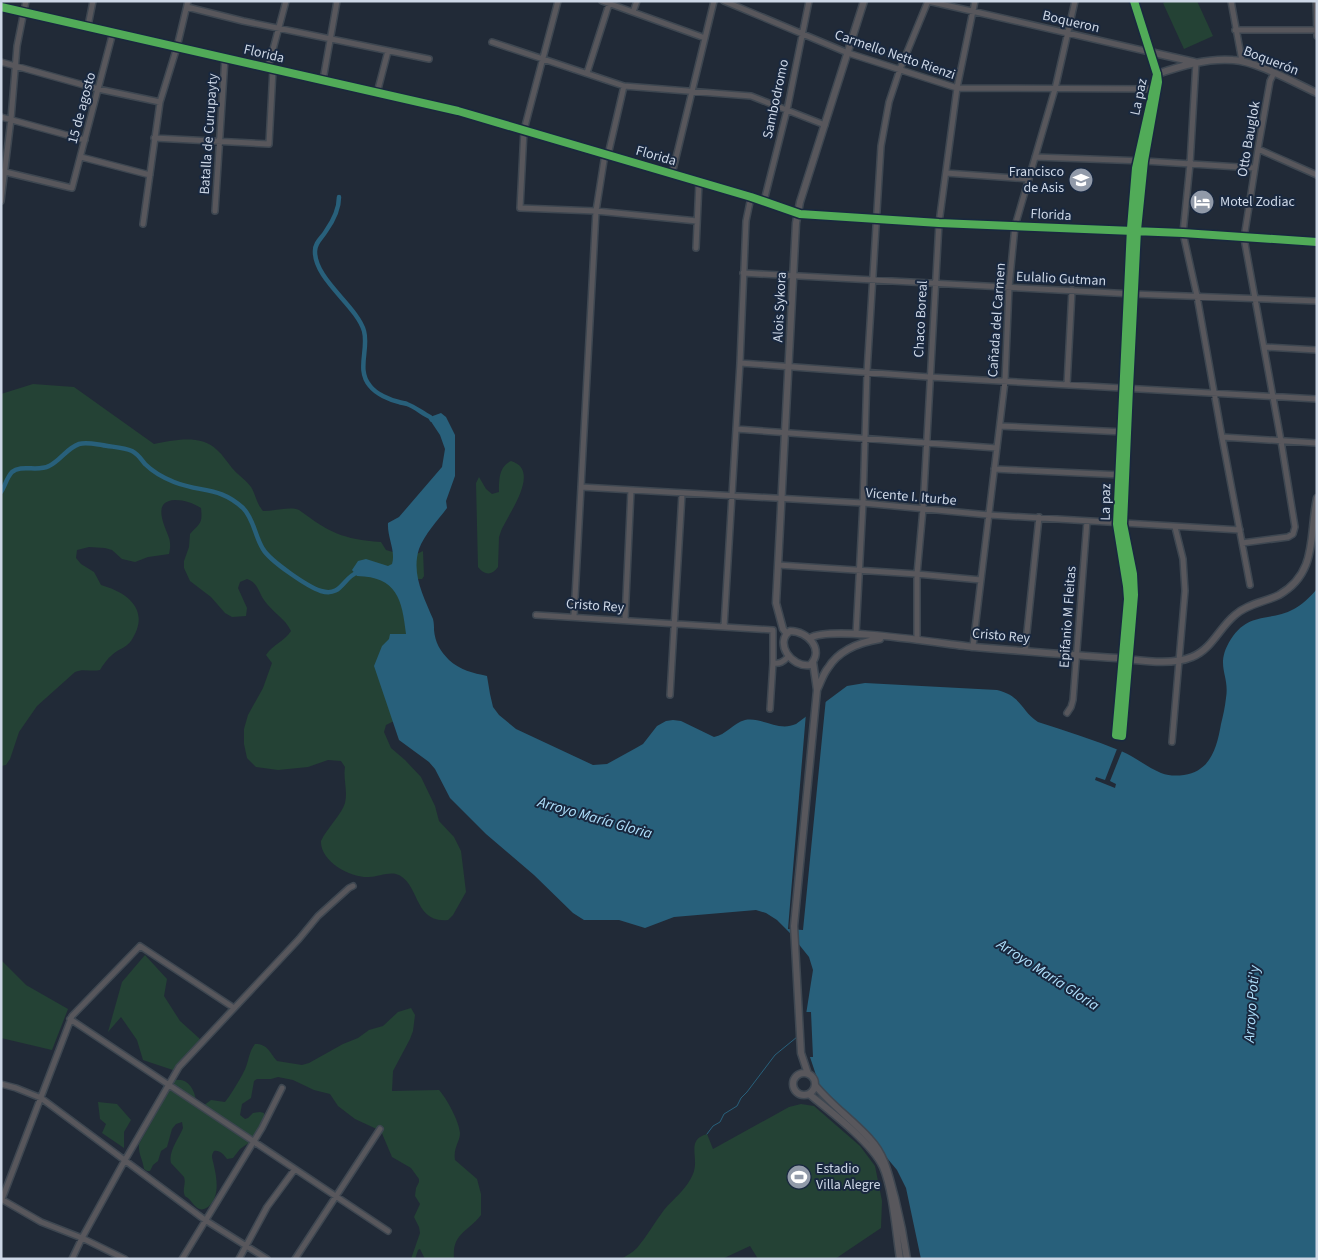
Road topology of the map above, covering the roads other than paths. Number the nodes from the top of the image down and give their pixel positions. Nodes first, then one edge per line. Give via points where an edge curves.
1 (26, 1) edge
2 (93, 1) edge
3 (286, 1) edge
4 (338, 1) edge
5 (558, 1) edge
6 (602, 1) edge
7 (637, 1) edge
8 (714, 1) edge
9 (724, 1) edge
10 (809, 1) edge
11 (864, 1) edge
12 (928, 1) edge
13 (974, 1) edge
14 (1075, 1) edge
15 (1134, 1) edge
16 (1230, 1) edge
17 (1316, 1) edge
18 (188, 4) edge
19 (609, 4) junction
20 (1, 7) edge
21 (972, 11) junction
22 (23, 12) junction
23 (633, 12) junction
24 (88, 26) junction
25 (279, 28) junction
26 (1235, 30) junction
27 (1317, 30) edge
28 (113, 32) junction
29 (1067, 33) junction
30 (801, 34) junction
31 (1317, 36) edge
32 (705, 38) junction
33 (331, 39) junction
34 (492, 42) dead end
35 (177, 47) junction
36 (388, 51) junction
37 (1150, 52) junction
38 (848, 53) junction
39 (225, 58) junction
40 (428, 59) dead end
41 (541, 59) junction
42 (1242, 61) junction
43 (1, 62) edge
44 (1196, 62) junction
45 (16, 65) junction
46 (271, 68) junction
47 (900, 69) junction
48 (587, 73) junction
49 (1274, 73) junction
50 (1157, 74) junction
51 (323, 80) junction
52 (624, 86) junction
53 (957, 88) junction
54 (98, 89) junction
55 (1055, 89) junction
56 (1155, 89) junction
57 (378, 92) junction
58 (691, 92) junction
59 (1317, 93) edge
60 (160, 102) junction
61 (787, 110) junction
62 (1, 117) edge
63 (12, 119) junction
64 (825, 125) junction
65 (524, 130) junction
66 (154, 138) junction
67 (85, 140) junction
68 (219, 140) junction
69 (1258, 149) junction
70 (606, 155) junction
71 (80, 157) junction
72 (1035, 157) junction
73 (1141, 161) junction
74 (1190, 164) junction
75 (1255, 168) junction
76 (4, 171) edge
77 (946, 173) junction
78 (672, 174) junction
79 (150, 175) junction
80 (1317, 175) edge
81 (1029, 179) junction
82 (699, 182) junction
83 (751, 197) junction
84 (764, 201) junction
85 (1, 202) edge
86 (215, 211) dead end
87 (596, 211) junction
88 (797, 213) junction
89 (876, 218) junction
90 (697, 220) junction
91 (938, 223) junction
92 (143, 224) dead end
93 (1015, 226) junction
94 (1134, 232) junction
95 (1183, 233) junction
96 (1244, 238) junction
97 (1317, 242) edge
98 (696, 248) dead end
99 (743, 273) junction
100 (794, 276) junction
101 (873, 279) junction
102 (935, 283) junction
103 (1009, 287) junction
104 (1072, 290) junction
105 (1130, 294) junction
106 (1197, 296) junction
107 (1256, 298) junction
108 (1317, 301) edge
109 (1264, 347) junction
110 (1317, 350) edge
111 (740, 363) junction
112 (789, 367) junction
113 (867, 372) junction
114 (929, 377) junction
115 (1005, 381) junction
116 (1067, 385) junction
117 (1126, 388) junction
118 (1215, 393) junction
119 (1273, 396) junction
120 (1317, 399) edge
121 (1000, 426) junction
122 (736, 429) junction
123 (784, 432) junction
124 (1124, 432) junction
125 (1222, 437) junction
126 (865, 438) junction
127 (1281, 441) junction
128 (926, 442) junction
129 (1317, 443) edge
130 (997, 448) junction
131 (994, 469) junction
132 (1122, 476) junction
133 (581, 487) junction
134 (631, 490) junction
135 (682, 494) junction
136 (732, 497) junction
137 (1317, 498) edge
138 (782, 500) junction
139 (863, 503) junction
140 (923, 508) junction
141 (988, 515) junction
142 (1039, 517) junction
143 (1087, 521) junction
144 (1120, 524) junction
145 (1174, 527) junction
146 (1240, 530) junction
147 (1242, 543) junction
148 (778, 565) junction
149 (858, 570) junction
150 (918, 574) junction
151 (981, 580) junction
152 (1250, 585) dead end
153 (536, 615) dead end
154 (574, 616) junction
155 (625, 620) junction
156 (674, 624) junction
157 (724, 627) junction
158 (788, 633) junction
159 (856, 634) junction
160 (821, 635) junction
161 (810, 638) junction
162 (891, 638) junction
163 (917, 640) junction
164 (814, 646) junction
165 (973, 646) junction
166 (1025, 651) junction
167 (1077, 655) junction
168 (788, 657) junction
169 (1126, 658) junction
170 (1180, 660) junction
171 (813, 662) junction
172 (773, 663) junction
173 (804, 666) junction
174 (814, 677) junction
175 (817, 690) junction
176 (670, 695) dead end
177 (770, 709) dead end
178 (1067, 712) dead end
179 (1172, 742) dead end
180 (354, 886) dead end
181 (234, 1008) junction
182 (70, 1020) junction
183 (801, 1053) junction
184 (808, 1074) junction
185 (798, 1075) junction
186 (1, 1084) edge
187 (168, 1084) junction
188 (815, 1086) junction
189 (282, 1088) dead end
190 (808, 1094) junction
191 (41, 1098) junction
192 (380, 1129) dead end
193 (254, 1142) junction
194 (125, 1160) junction
195 (295, 1169) junction
196 (336, 1196) junction
197 (2, 1199) edge
198 (205, 1220) junction
199 (388, 1230) dead end
200 (82, 1238) junction
201 (246, 1246) junction
202 (72, 1259) edge
203 (125, 1259) edge
204 (182, 1259) edge
205 (239, 1259) edge
206 (267, 1259) edge
207 (296, 1259) edge
208 (900, 1259) edge
209 (907, 1259) edge

1 - 22 street
2 - 24 street
3 - 25 street
4 - 33 street
5 - 41 street
6 - 19 street
7 - 23 street
8 - 32 street
9 - 30 street, Carmello Netto Rienzi
10 - 30 street, Sambodromo
11 - 38 street, Alois Sykora
12 - 21 street, Boqueron
12 - 47 street
13 - 21 street, Chaco Boreal
14 - 29 street, Cañada del Carmen
15 - 37 street, La paz
16 - 26 street
17 - 27 street
18 - 25 street
18 - 35 street
19 - 23 street
19 - 48 street
20 - 22 street, Florida
21 - 29 street, Boqueron
21 - 53 street, Chaco Boreal
22 - 24 street, Florida
22 - 45 street
23 - 32 street
24 - 28 street, Florida
25 - 33 street
25 - 46 street
26 - 27 street
26 - 42 street
27 - 31 street
28 - 35 street, Florida
28 - 54 street, 15 de agosto
29 - 37 street, Boqueron
29 - 55 street, Cañada del Carmen
30 - 38 street, Carmello Netto Rienzi
30 - 61 street, Sambodromo
32 - 58 street
33 - 36 street
33 - 51 street
34 - 41 street
35 - 39 street, Florida
35 - 60 street
36 - 40 street
36 - 57 street
37 - 44 street
37 - 50 street, La paz
38 - 47 street, Carmello Netto Rienzi
38 - 64 street, Alois Sykora
39 - 46 street, Florida
39 - 68 street, Batalla de Curupayty
41 - 48 street
41 - 65 street
42 - 44 street, Boquerón
42 - 49 street, Boquerón
43 - 45 street
44 - 50 street, Boquerón
44 - 74 street
45 - 54 street
45 - 63 street
46 - 51 street, Florida
46 - 68 street via 269,144
47 - 53 street, Carmello Netto Rienzi
47 - 89 street via 889,102 881,146
48 - 52 street
49 - 59 street, Boquerón
49 - 69 street, Otto Bauglok
50 - 56 street, La paz
51 - 57 street, Florida
52 - 58 street
52 - 70 street
53 - 55 street, Carmello Netto Rienzi
53 - 77 street, Chaco Boreal
54 - 60 street
54 - 67 street, 15 de agosto
55 - 56 street, Carmello Netto Rienzi
55 - 72 street, Cañada del Carmen
56 - 73 street, La paz
57 - 65 street, Florida
58 - 61 street via 751,96
58 - 78 street
60 - 66 street
61 - 64 street
61 - 84 street, Sambodromo
62 - 63 street
63 - 67 street
63 - 76 street
64 - 88 street, Alois Sykora
65 - 70 street, Florida
65 - 87 street via 520,208
66 - 68 street
66 - 79 street
67 - 71 street, 15 de agosto
68 - 86 street, Batalla de Curupayty
69 - 75 street, Otto Bauglok
69 - 80 street
70 - 78 street, Florida
70 - 87 street
71 - 76 street, 15 de agosto via 72,188
71 - 79 street
72 - 73 street
72 - 81 street, Cañada del Carmen
73 - 74 street
73 - 94 street, La paz
74 - 75 street
74 - 95 street
75 - 96 street, Otto Bauglok
76 - 85 street
77 - 81 street
77 - 91 street, Chaco Boreal
78 - 82 street, Florida
79 - 92 street
81 - 93 street, Cañada del Carmen
82 - 83 street, Florida
82 - 90 street
83 - 84 street, Florida
83 - 99 street
84 - 88 street, Florida
87 - 90 street
87 - 133 street
88 - 89 street, Florida
88 - 100 street, Alois Sykora
89 - 91 street, Florida
89 - 101 street
90 - 98 street
91 - 93 street, Florida
91 - 102 street, Chaco Boreal
93 - 94 street, Florida
93 - 103 street, Cañada del Carmen
94 - 95 street, Florida
94 - 105 street, La paz
95 - 96 street, Florida
95 - 106 street
96 - 97 street, Florida
96 - 107 street, Otto Bauglok
99 - 100 street, Eulalio Gutman
99 - 111 street
100 - 101 street, Eulalio Gutman
100 - 112 street, Alois Sykora
101 - 102 street, Eulalio Gutman
101 - 113 street
102 - 103 street, Eulalio Gutman
102 - 114 street, Chaco Boreal
103 - 104 street, Eulalio Gutman
103 - 115 street, Cañada del Carmen
104 - 105 street, Eulalio Gutman
104 - 116 street
105 - 106 street, Eulalio Gutman
105 - 117 street, La paz
106 - 107 street, Eulalio Gutman
106 - 118 street
107 - 108 street, Eulalio Gutman
107 - 109 street, Otto Bauglok
109 - 110 street
109 - 119 street, Otto Bauglok
111 - 112 street
111 - 122 street
112 - 113 street
112 - 123 street, Alois Sykora
113 - 114 street
113 - 126 street
114 - 115 street
114 - 128 street, Chaco Boreal
115 - 116 street
115 - 121 street, Cañada del Carmen
116 - 117 street
117 - 118 street
117 - 124 street, La paz
118 - 119 street
118 - 125 street
119 - 120 street
119 - 127 street, Otto Bauglok
121 - 124 street
121 - 130 street, Cañada del Carmen
122 - 123 street
122 - 136 street
123 - 126 street
123 - 138 street, Alois Sykora
124 - 132 street, La paz
125 - 127 street
125 - 146 street
126 - 128 street
126 - 139 street
127 - 129 street
127 - 147 street, Otto Bauglok via 1294,531 1288,537
128 - 130 street
128 - 140 street, Chaco Boreal
130 - 131 street, Cañada del Carmen
131 - 132 street
131 - 141 street, Cañada del Carmen
132 - 144 street, La paz
133 - 134 street, Vicente I. Iturbe
133 - 154 street
134 - 135 street, Vicente I. Iturbe
134 - 155 street
135 - 136 street, Vicente I. Iturbe
135 - 156 street
136 - 138 street, Vicente I. Iturbe
136 - 157 street
137 - 170 street via 1310,558 1298,580 1279,595 1235,614 1204,649 1191,658
138 - 139 street, Vicente I. Iturbe
138 - 148 street, Alois Sykora
139 - 140 street, Vicente I. Iturbe
139 - 149 street
140 - 141 street, Vicente I. Iturbe
140 - 150 street, Chaco Boreal
141 - 142 street, Vicente I. Iturbe
141 - 151 street, Cañada del Carmen
142 - 143 street, Vicente I. Iturbe
142 - 166 street
143 - 144 street, Vicente I. Iturbe
143 - 167 street, Epifanio M Fleitas
144 - 145 street, Vicente I. Iturbe
144 - 169 street, La paz via 1134,590
145 - 146 street, Vicente I. Iturbe
145 - 170 street via 1185,573
146 - 147 street
147 - 152 street
148 - 149 street
148 - 158 street, Alois Sykora via 776,603 783,629
149 - 150 street
149 - 159 street
150 - 151 street
150 - 163 street, Chaco Boreal
151 - 165 street, Cañada del Carmen
153 - 154 street, Cristo Rey
154 - 155 street, Cristo Rey
155 - 156 street, Cristo Rey
156 - 157 street, Cristo Rey
156 - 176 street
157 - 172 street, Cristo Rey via 773,630
158 - 161 street via 801,633
158 - 168 street via 785,645
159 - 160 street, Cristo Rey
159 - 162 street, Cristo Rey
160 - 161 street, Cristo Rey
160 - 164 street
161 - 164 street
162 - 163 street, Cristo Rey
162 - 175 street via 862,644 840,655 828,667
163 - 165 street, Cristo Rey
164 - 171 street
165 - 166 street, Cristo Rey
166 - 167 street, Cristo Rey
167 - 169 street, Cristo Rey
167 - 178 street, Epifanio M Fleitas via 1073,700
168 - 172 street via 784,662
168 - 173 street
169 - 169 street, La paz via 1116,735 1122,736
169 - 170 street, Cristo Rey
170 - 179 street
171 - 173 street
171 - 174 street
172 - 177 street
173 - 174 street
174 - 175 street
175 - 183 street via 794,926
180 - 181 street via 318,916
181 - 182 street via 140,946
181 - 187 street via 179,1067
182 - 187 street
182 - 191 street
183 - 184 street
183 - 185 street
184 - 185 street
184 - 188 street
185 - 190 street via 793,1080 794,1090
186 - 191 street
187 - 193 street
187 - 194 street
188 - 190 street
188 - 209 street via 879,1150 890,1174
189 - 193 street
190 - 208 street via 871,1148 882,1165
191 - 194 street
191 - 197 street
192 - 196 street
193 - 195 street
193 - 198 street
194 - 198 street
194 - 200 street
195 - 196 street
195 - 201 street via 267,1207
196 - 199 street
196 - 207 street
197 - 200 street via 41,1222
198 - 201 street
198 - 204 street
200 - 202 street
200 - 203 street
201 - 205 street
201 - 206 street

